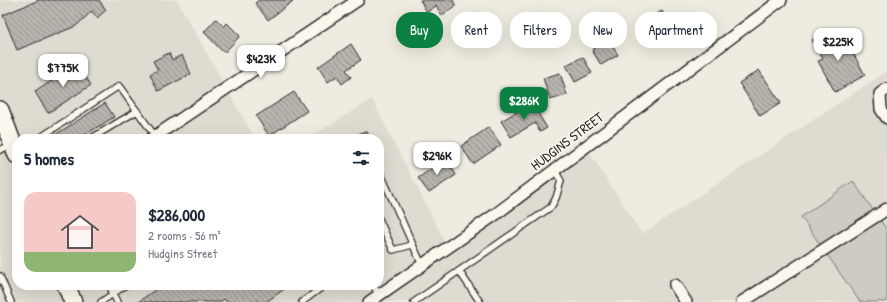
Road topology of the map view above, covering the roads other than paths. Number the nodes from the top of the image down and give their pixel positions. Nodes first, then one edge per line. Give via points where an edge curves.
1 (358, 0) edge
2 (781, 0) edge
3 (887, 89) edge
4 (0, 110) edge
5 (137, 111) junction
6 (887, 118) edge
7 (46, 134) edge
8 (98, 134) edge
9 (151, 134) edge
10 (159, 134) edge
11 (10, 150) edge
12 (554, 169) junction
13 (384, 181) edge
14 (887, 209) edge
15 (384, 230) edge
16 (412, 245) junction
17 (422, 265) junction
18 (459, 271) junction
19 (0, 276) edge
20 (675, 285) dead end
21 (68, 290) edge
22 (111, 290) edge
23 (120, 290) edge
24 (318, 290) edge
25 (376, 290) edge
26 (113, 295) junction
27 (379, 295) junction
28 (12, 302) edge
29 (73, 302) edge
30 (101, 302) edge
31 (117, 302) edge
32 (302, 302) edge
33 (369, 302) edge
34 (414, 302) edge
35 (480, 302) edge
36 (686, 302) edge
37 (742, 302) edge

1 - 10 street
2 - 12 street, HUDGINS STREET
3 - 6 street via 880,94 881,109
4 - 11 main road
5 - 7 lane via 119,86
5 - 8 lane
5 - 9 lane
12 - 17 street, HUDGINS STREET via 496,214
12 - 18 lane via 561,181 551,207
13 - 16 lane
14 - 37 street
15 - 16 lane via 393,250
16 - 17 lane
17 - 27 street, HUDGINS STREET
18 - 34 lane
18 - 35 lane
19 - 28 lane
20 - 36 street
21 - 29 main road
22 - 26 lane
23 - 26 lane
24 - 32 lane
25 - 27 lane
26 - 30 lane
26 - 31 lane
27 - 33 street, HUDGINS STREET

